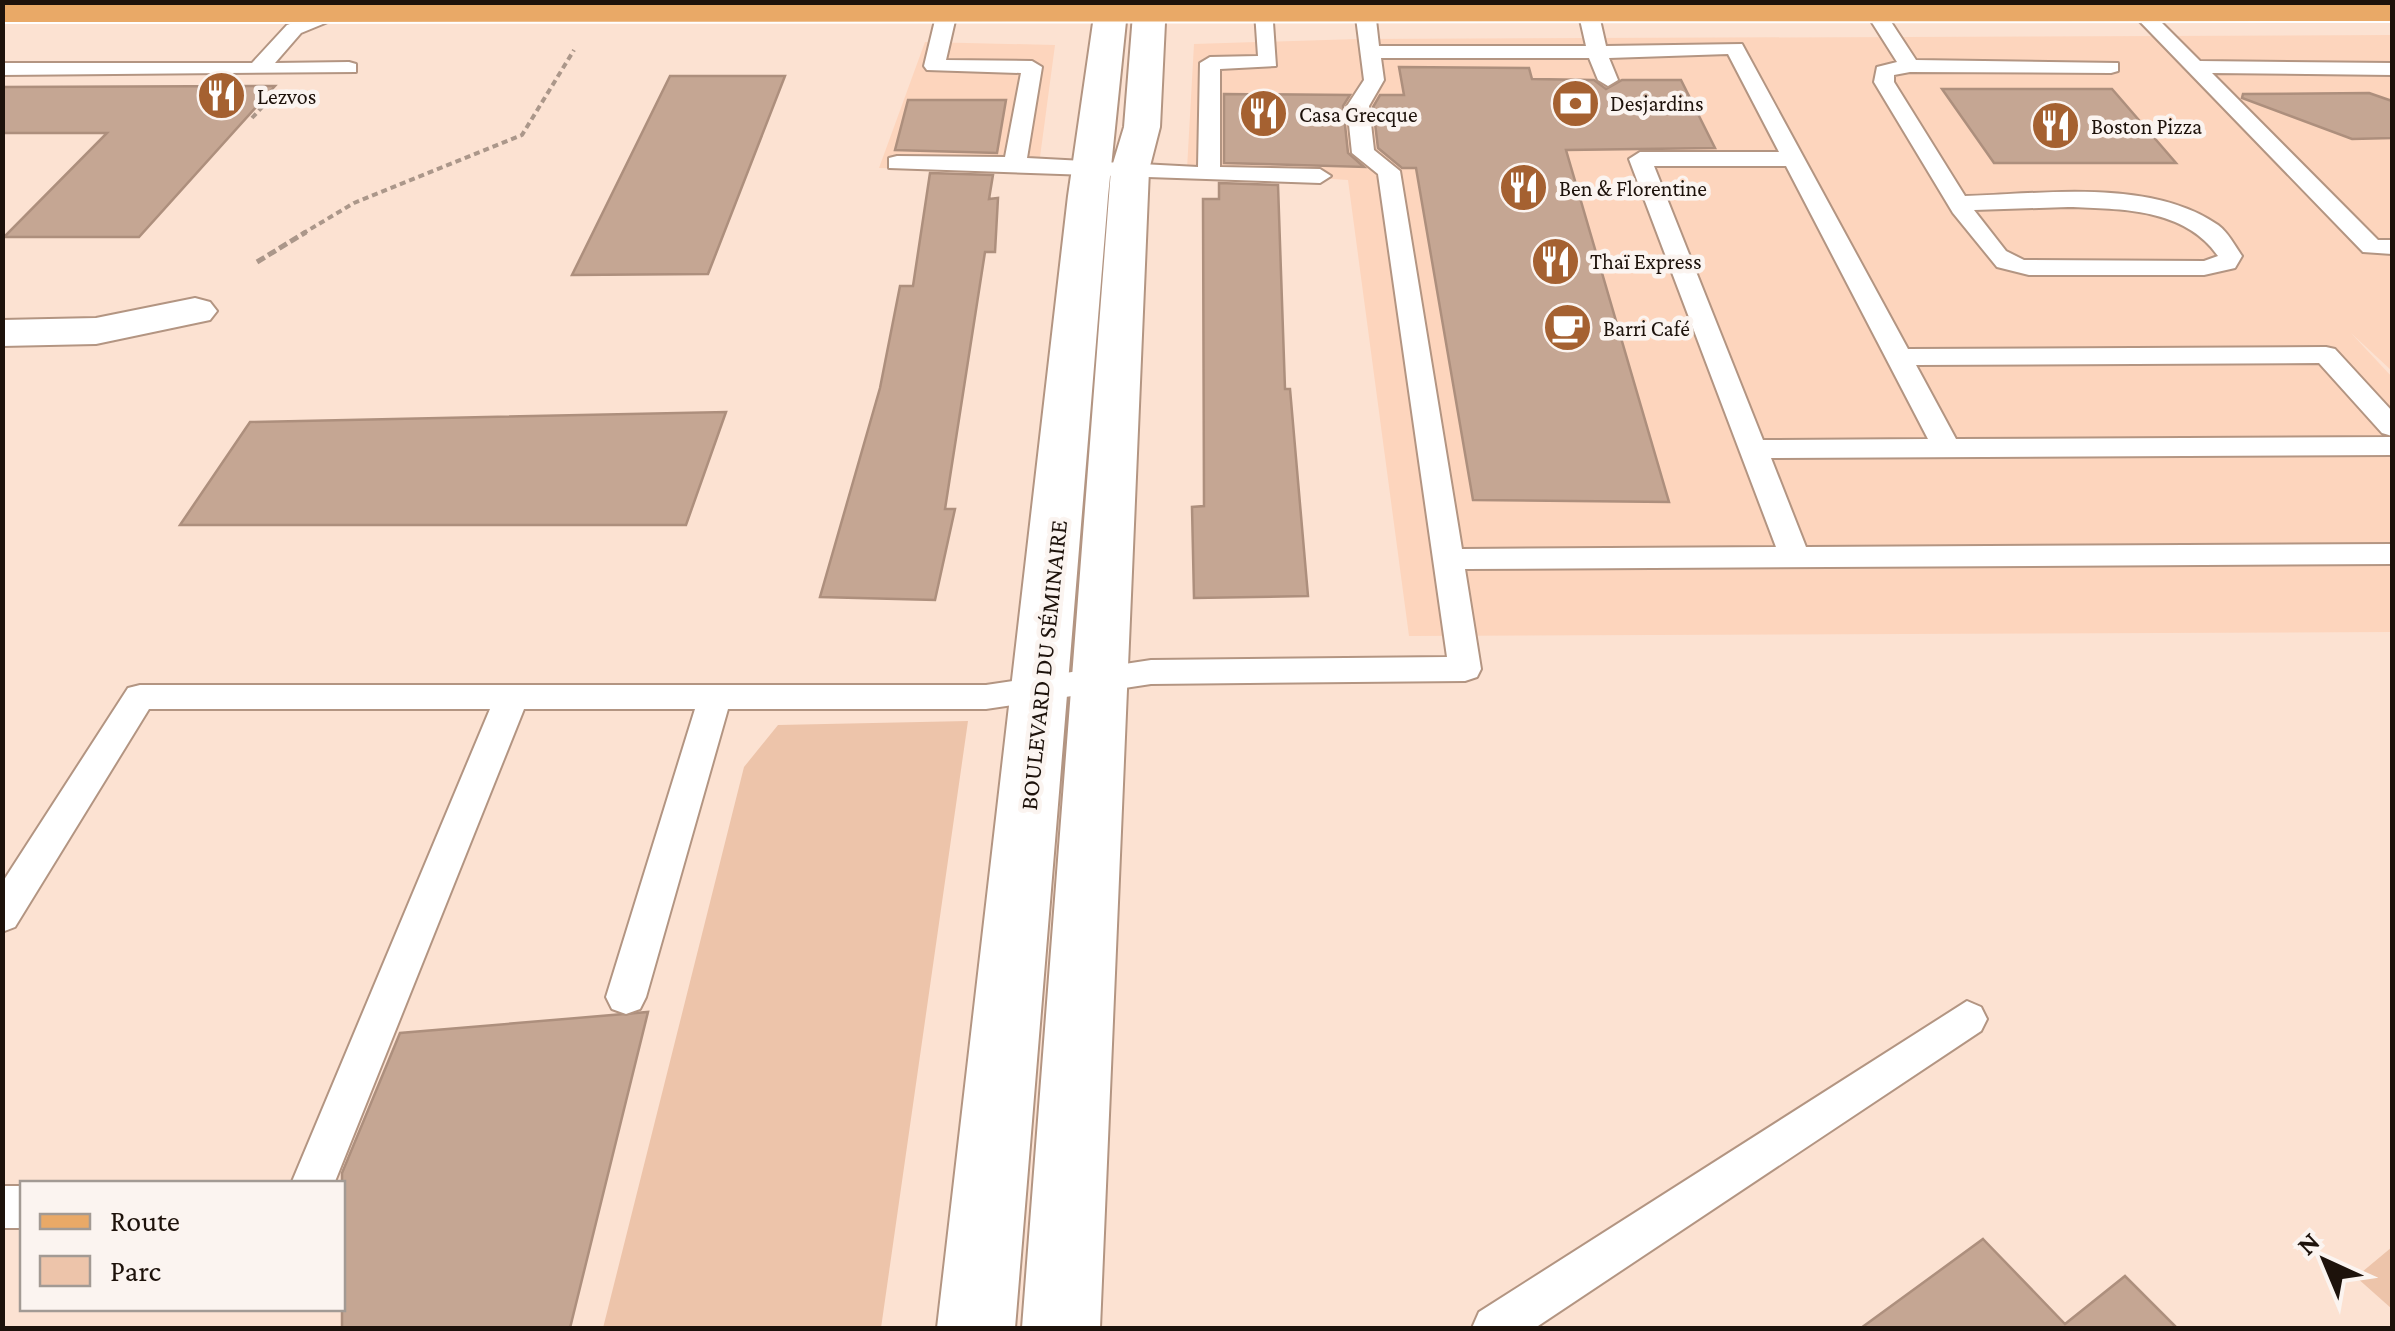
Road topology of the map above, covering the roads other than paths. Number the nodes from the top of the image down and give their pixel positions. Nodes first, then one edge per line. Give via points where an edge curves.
1 (58, 7) edge
2 (346, 7) edge
3 (448, 7) edge
4 (533, 7) edge
5 (683, 7) edge
6 (755, 7) edge
7 (1131, 7) edge
8 (1364, 7) edge
9 (1588, 7) edge
10 (1871, 7) edge
11 (2134, 7) edge
12 (2392, 11) edge
13 (2, 12) edge
14 (947, 12) junction
15 (1265, 12) junction
16 (284, 14) edge
17 (1370, 52) junction
18 (1597, 52) junction
19 (1910, 66) junction
20 (2194, 66) junction
21 (2112, 67) dead end
22 (349, 68) dead end
23 (2, 69) edge
24 (258, 69) junction
25 (2392, 69) edge
26 (1608, 80) dead end
27 (1796, 158) junction
28 (897, 163) dead end
29 (1015, 164) junction
30 (1111, 168) junction
31 (1209, 174) junction
32 (1320, 176) dead end
33 (1962, 203) junction
34 (2392, 247) edge
35 (195, 312) dead end
36 (2, 333) edge
37 (1899, 357) junction
38 (2392, 427) edge
39 (2392, 446) edge
40 (1947, 448) junction
41 (1755, 449) junction
42 (2392, 554) edge
43 (1794, 558) junction
44 (1448, 559) junction
45 (1098, 680) junction
46 (1041, 690) junction
47 (512, 697) junction
48 (715, 697) junction
49 (2, 916) edge
50 (626, 997) dead end
51 (1967, 1019) dead end
52 (313, 1181) edge
53 (976, 1328) edge
54 (1061, 1328) edge
55 (1495, 1328) edge

1 - 13 main road
1 - 16 main road
2 - 3 main road
2 - 16 main road
3 - 4 main road
4 - 5 main road
5 - 6 main road
6 - 14 main road
7 - 14 main road
7 - 15 main road
7 - 30 street, BOULEVARD DU SÉMINAIRE
8 - 9 main road
8 - 15 main road
8 - 17 lane
9 - 10 main road
9 - 18 lane
10 - 11 main road
10 - 19 lane
11 - 12 main road
11 - 20 lane
14 - 29 lane via 934,66 1032,67
15 - 31 lane via 1270,62 1210,63
16 - 24 lane
17 - 18 lane
17 - 44 lane via 1374,80 1358,106 1363,153 1389,172
18 - 26 lane
18 - 27 lane via 1735,48
19 - 21 lane
19 - 33 lane via 1884,72 1884,82
20 - 25 lane
20 - 34 lane via 2372,247
22 - 24 lane
23 - 24 lane
27 - 37 lane
27 - 41 lane via 1638,154
28 - 29 lane
29 - 30 lane
30 - 31 lane
30 - 45 street, BOULEVARD DU SÉMINAIRE
30 - 46 street, BOULEVARD DU SÉMINAIRE
31 - 32 lane
33 - 33 lane via 1994,252 2028,268 2204,268 2230,256 2202,222 2153,204
35 - 36 street via 96,331
37 - 38 lane via 2326,355
37 - 40 lane
39 - 40 lane
40 - 41 lane
41 - 43 lane
42 - 43 lane
43 - 44 lane
44 - 45 lane via 1466,669 1150,672
45 - 46 lane
45 - 54 street, BOULEVARD DU SÉMINAIRE
46 - 48 lane via 986,697
46 - 53 street, BOULEVARD DU SÉMINAIRE
47 - 48 lane
47 - 49 lane via 140,697
47 - 52 lane
48 - 50 lane
51 - 55 lane

